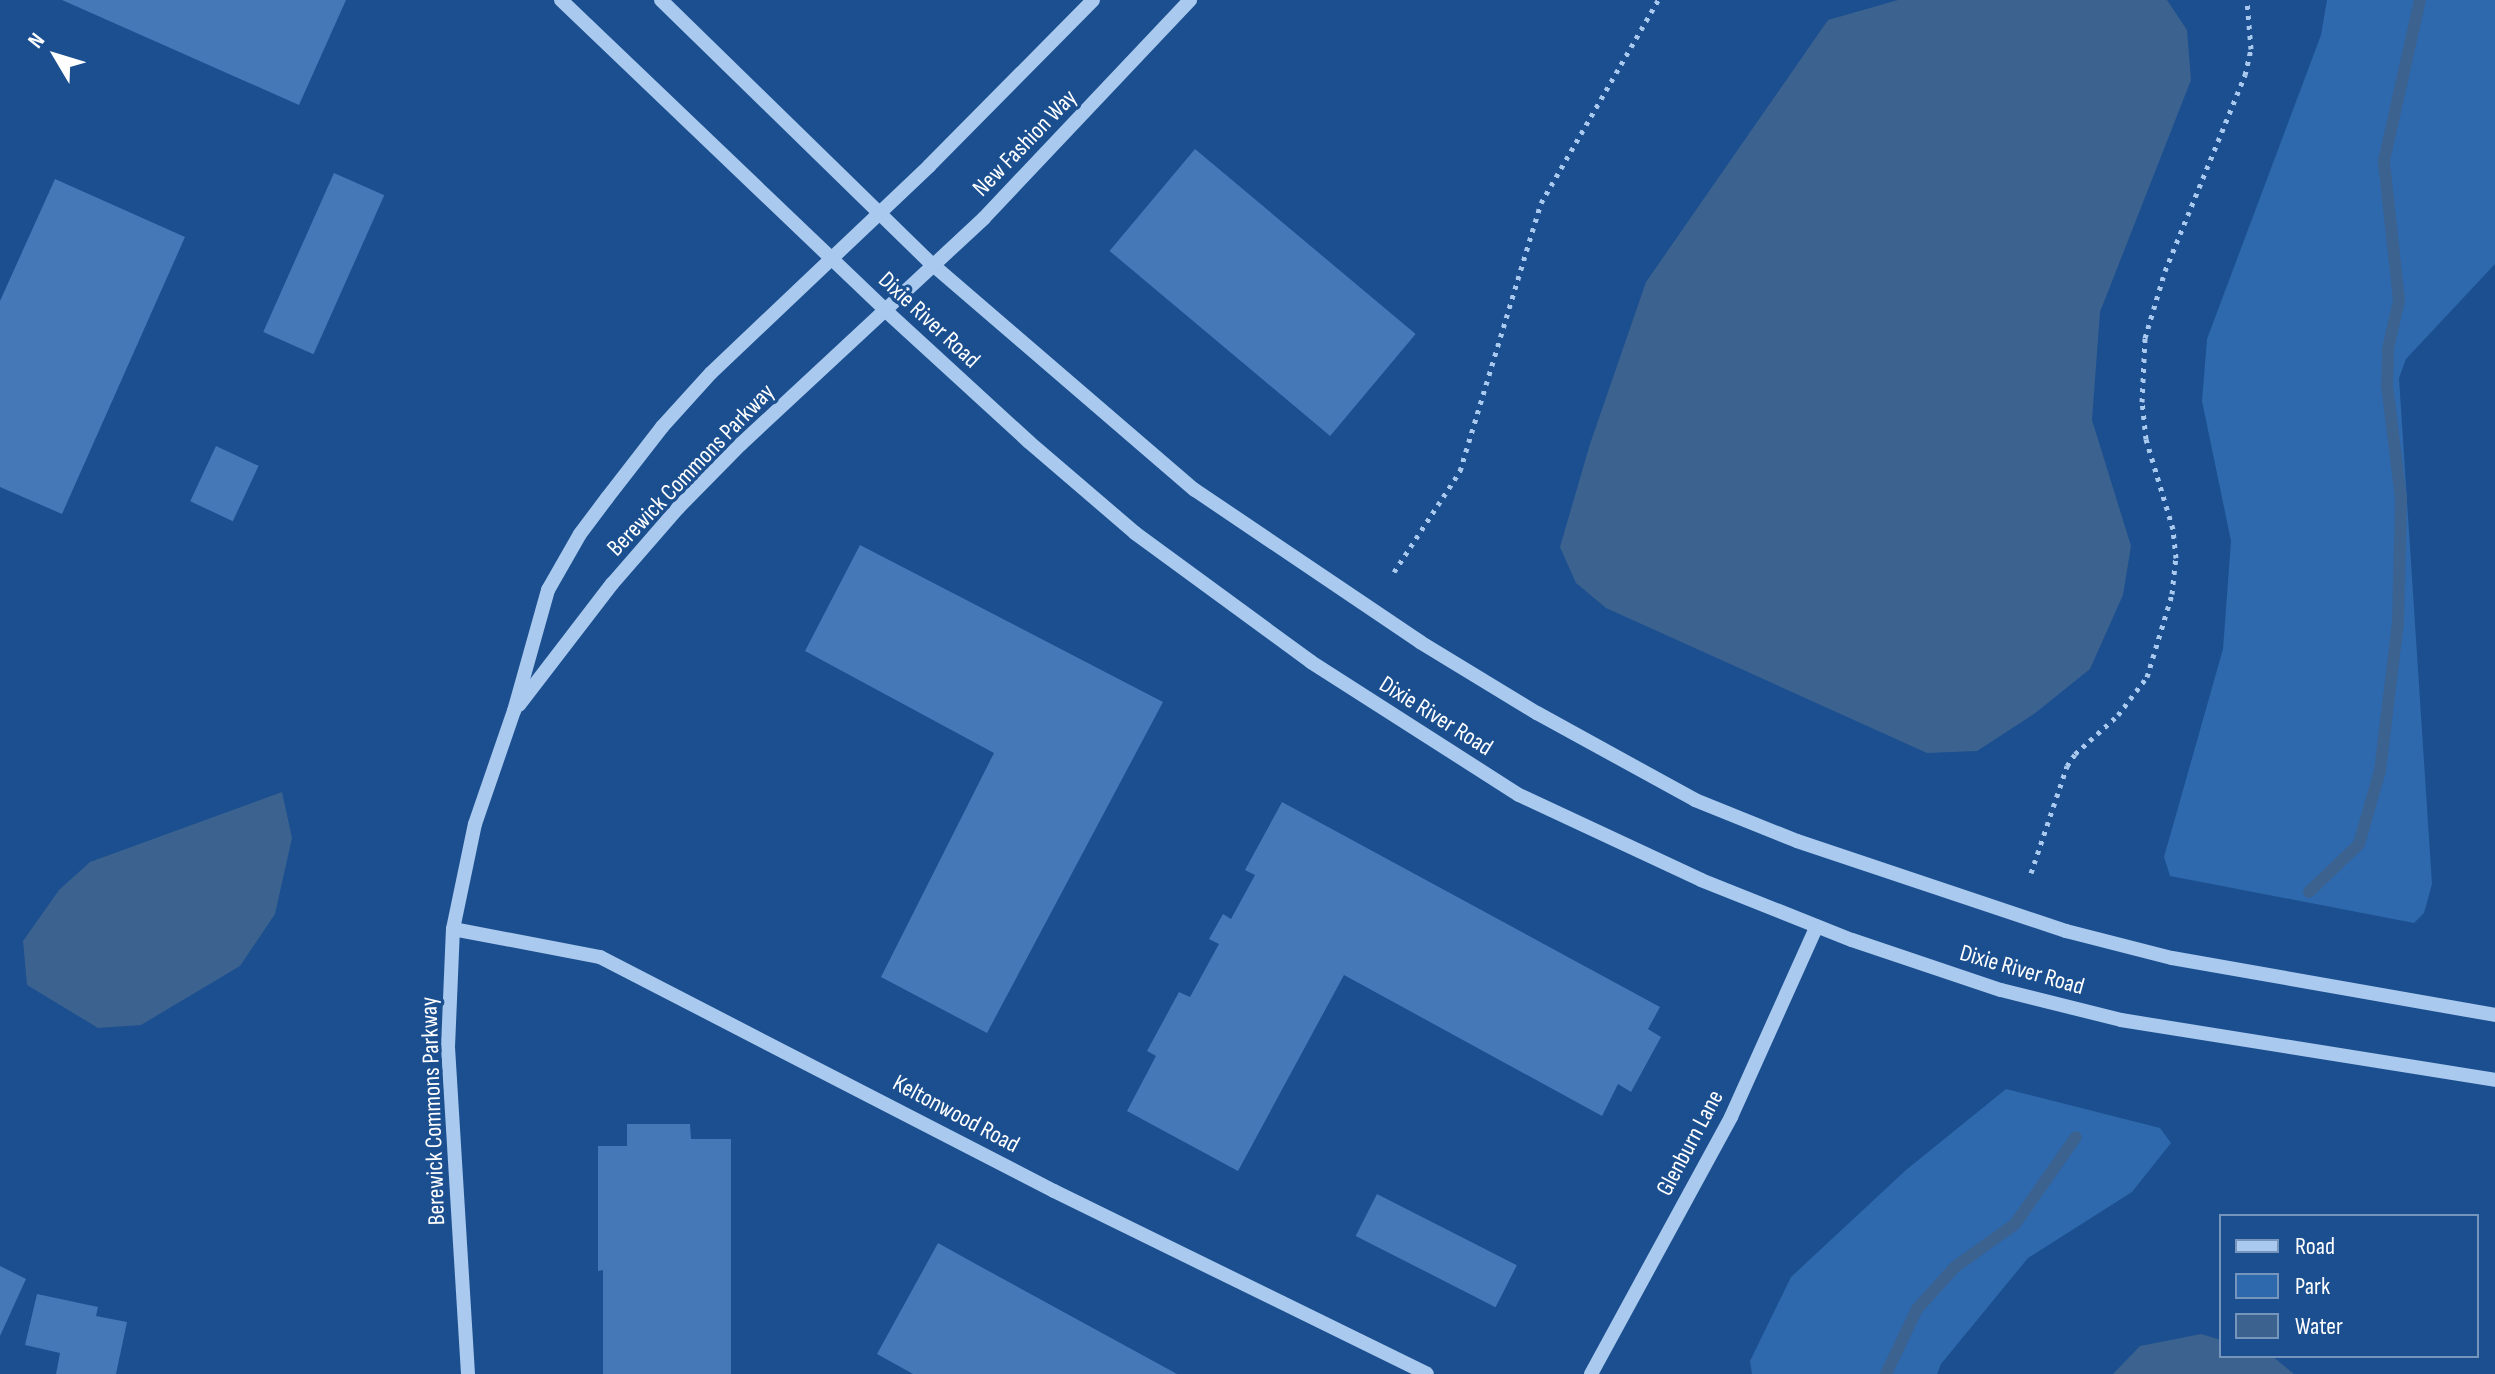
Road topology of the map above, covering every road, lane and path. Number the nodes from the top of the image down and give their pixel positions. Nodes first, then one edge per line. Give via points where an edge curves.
1 (561, 0) edge
2 (661, 0) edge
3 (1093, 0) edge
4 (1190, 0) edge
5 (1658, 0) edge
6 (2247, 0) edge
7 (881, 212) junction
8 (832, 259) junction
9 (933, 265) junction
10 (885, 310) junction
11 (1394, 572) dead end
12 (514, 711) junction
13 (2031, 873) dead end
14 (1817, 926) junction
15 (453, 929) junction
16 (2495, 1015) edge
17 (2495, 1080) edge
18 (468, 1374) edge
19 (1427, 1374) edge
20 (1591, 1374) edge

1 - 8 street, Dixie River Road
2 - 7 street, Dixie River Road
3 - 7 street
4 - 9 street, New Fashion Way
5 - 11 path via 1541,203 1466,457
6 - 13 path via 2251,49 2245,75 2165,271 2145,338 2142,402 2146,439 2173,529 2172,594 2147,677 2067,766
7 - 8 street
7 - 9 street, Dixie River Road
8 - 10 street, Dixie River Road
8 - 12 street, Berewick Commons Parkway via 711,373 580,534 548,590
9 - 10 street, New Fashion Way
9 - 16 street, Dixie River Road via 1195,490 1420,642 1695,800 1797,841 2066,931 2172,958
10 - 12 street, Berewick Commons Parkway via 678,508
10 - 14 street, Dixie River Road via 1135,533 1311,662 1519,795 1701,880
12 - 15 street, Berewick Commons Parkway via 475,824
14 - 17 street, Dixie River Road via 2001,990 2121,1020
14 - 20 street, Glenburn Lane via 1731,1117
15 - 18 street, Berewick Commons Parkway via 448,1047
15 - 19 street, Keltonwood Road via 600,957 1054,1191

